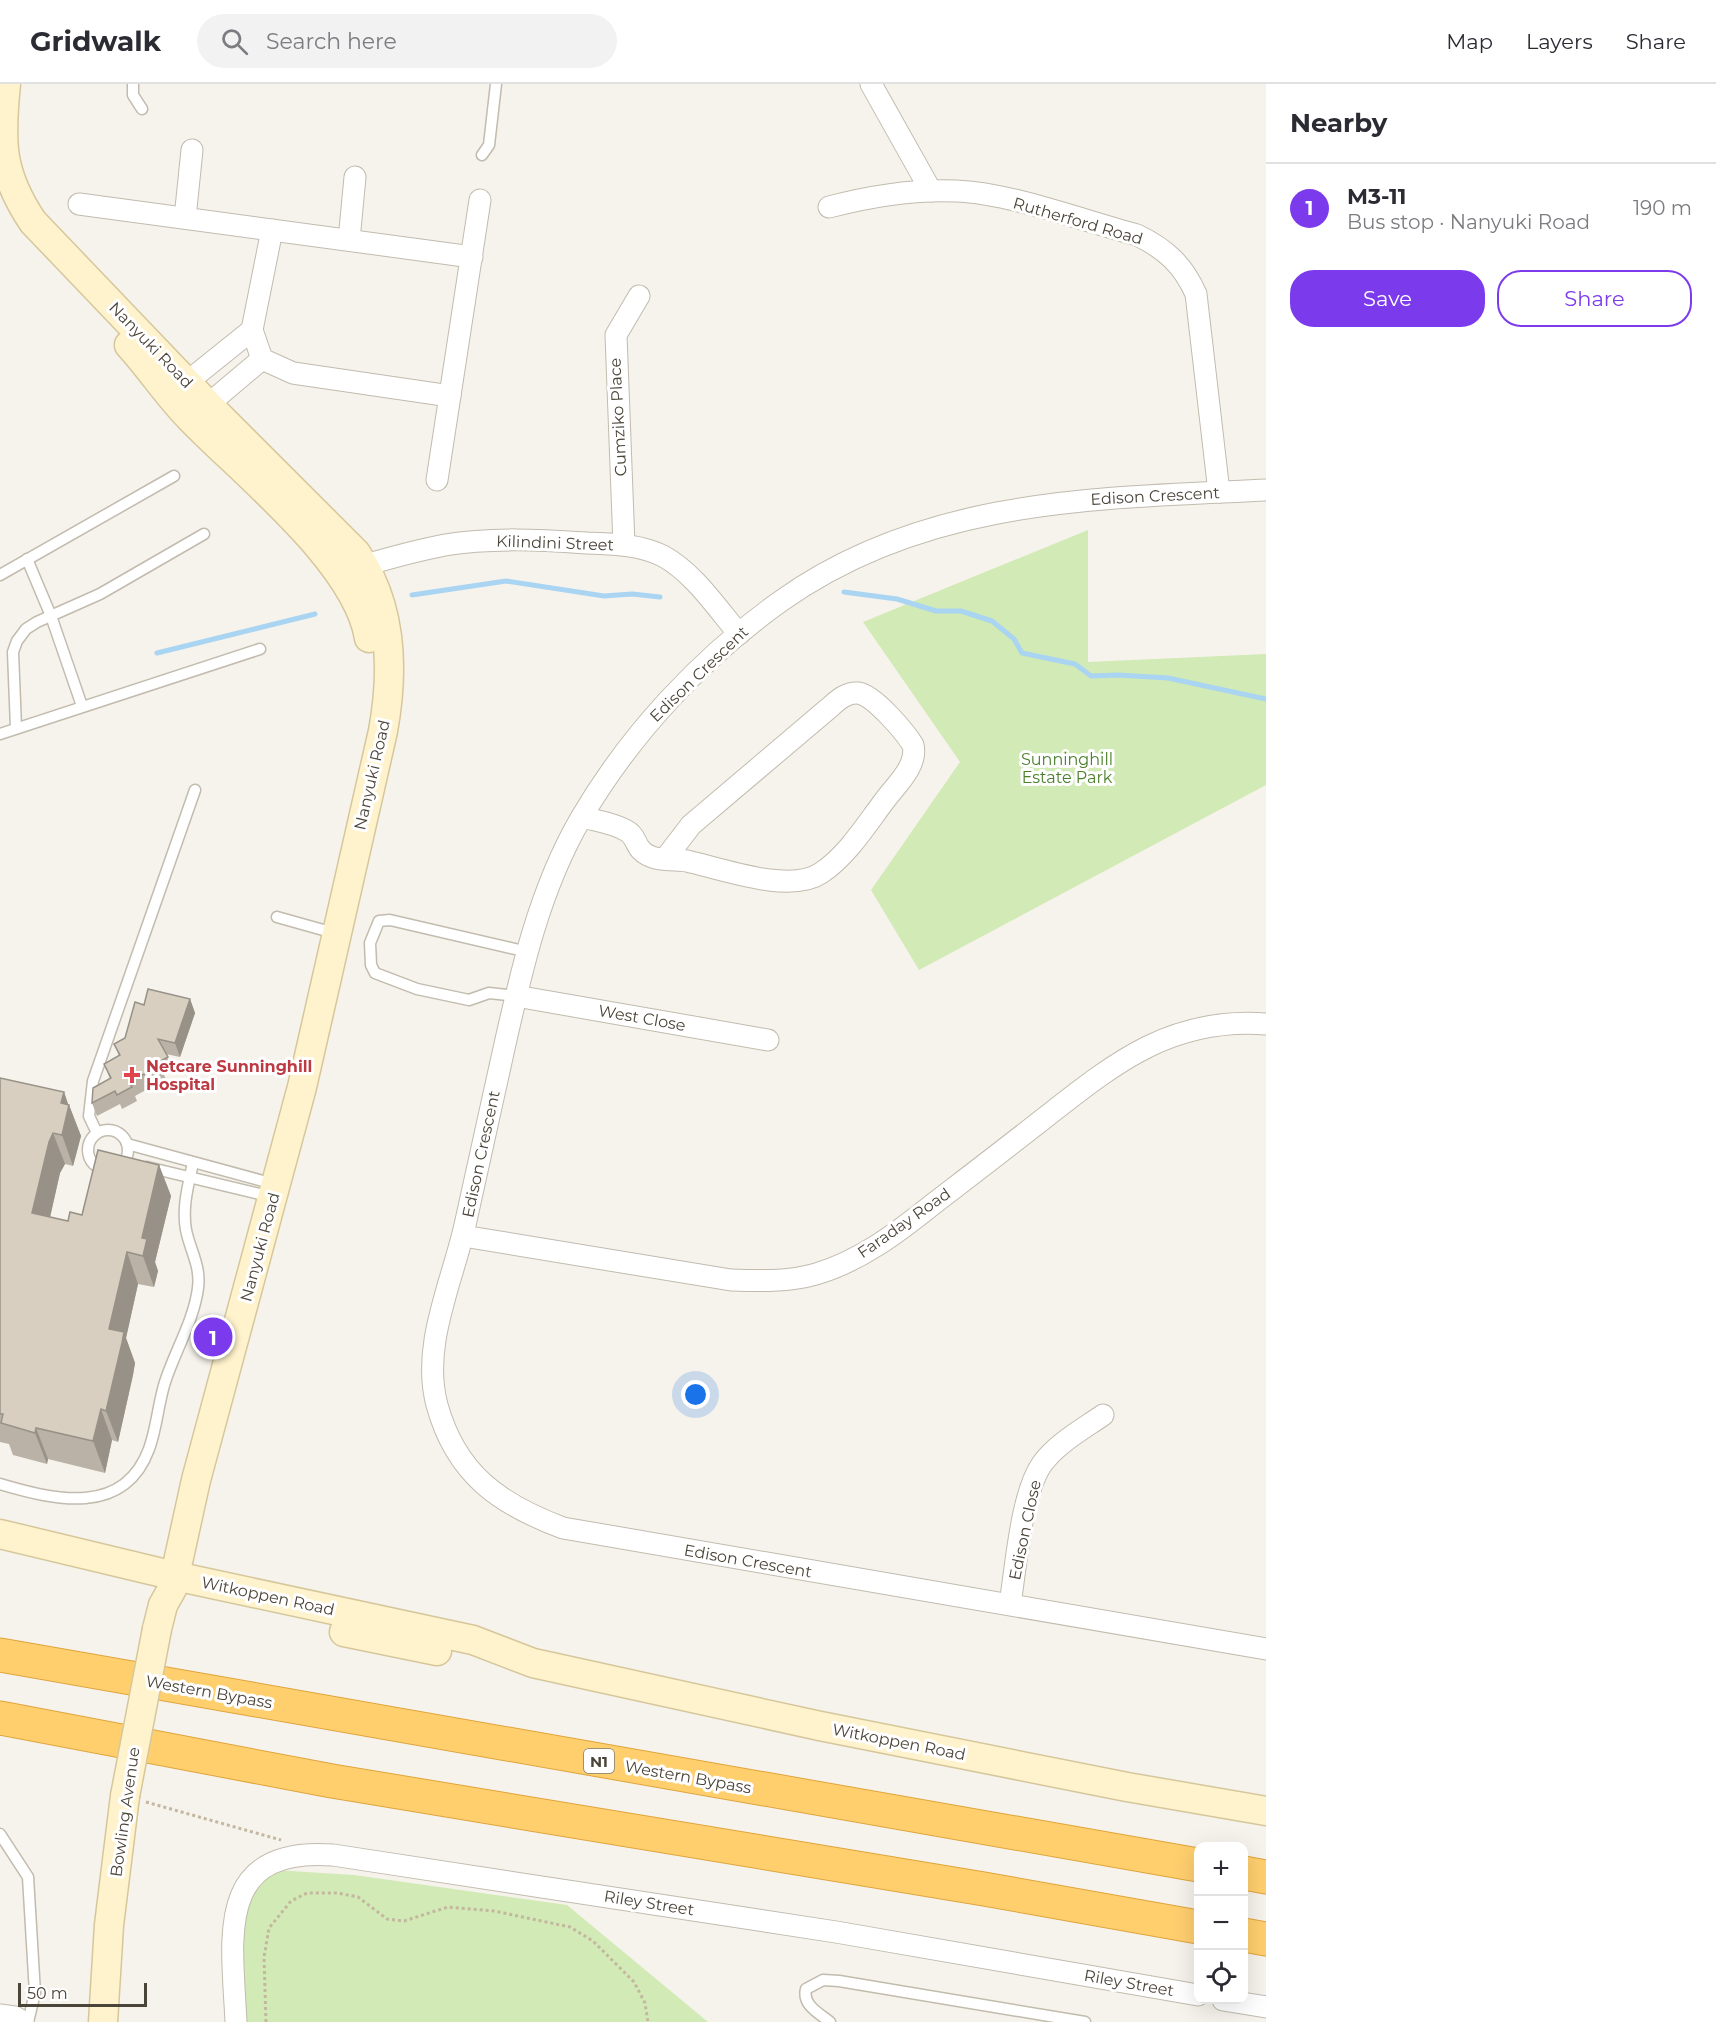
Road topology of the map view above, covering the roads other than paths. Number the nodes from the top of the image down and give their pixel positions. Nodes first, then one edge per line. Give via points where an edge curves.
1 (6, 84) edge
2 (133, 84) edge
3 (496, 84) edge
4 (871, 84) edge
5 (142, 109) dead end
6 (192, 150) dead end
7 (1, 152) edge
8 (482, 155) dead end
9 (355, 177) dead end
10 (931, 191) junction
11 (480, 200) dead end
12 (79, 204) dead end
13 (0, 207) edge
14 (829, 207) dead end
15 (185, 218) junction
16 (272, 230) junction
17 (349, 240) junction
18 (472, 256) junction
19 (639, 296) dead end
20 (252, 330) junction
21 (262, 359) junction
22 (179, 389) junction
23 (450, 396) junction
24 (199, 412) junction
25 (174, 476) dead end
26 (437, 480) dead end
27 (1266, 490) edge
28 (1219, 492) junction
29 (204, 534) dead end
30 (624, 545) junction
31 (27, 560) junction
32 (352, 570) junction
33 (0, 575) edge
34 (51, 616) junction
35 (739, 634) junction
36 (260, 650) dead end
37 (82, 706) junction
38 (16, 728) junction
39 (0, 734) edge
40 (195, 790) dead end
41 (582, 817) junction
42 (665, 859) junction
43 (277, 917) dead end
44 (329, 932) junction
45 (528, 952) junction
46 (516, 996) junction
47 (1266, 1024) edge
48 (768, 1040) dead end
49 (97, 1133) junction
50 (127, 1144) junction
51 (124, 1162) junction
52 (193, 1163) junction
53 (190, 1177) junction
54 (269, 1189) junction
55 (463, 1236) junction
56 (1103, 1415) dead end
57 (0, 1484) edge
58 (0, 1534) edge
59 (0, 1554) edge
60 (165, 1593) junction
61 (1010, 1604) junction
62 (1266, 1649) edge
63 (0, 1655) edge
64 (0, 1718) edge
65 (1266, 1811) edge
66 (0, 1834) edge
67 (1194, 1864) edge
68 (1248, 1874) edge
69 (1266, 1876) edge
70 (1194, 1926) edge
71 (1248, 1936) edge
72 (1266, 1939) edge
73 (1194, 1994) edge
74 (1248, 2004) edge
75 (1266, 2007) edge
76 (0, 2015) edge
77 (1050, 2019) edge
78 (23, 2022) edge
79 (28, 2022) edge
80 (103, 2022) edge
81 (236, 2022) edge
82 (830, 2022) edge
83 (1085, 2022) edge

1 - 7 main road, Nanyuki Road
2 - 5 lane via 133,95
3 - 8 lane via 489,145
4 - 10 street
6 - 15 street
7 - 22 main road, Nanyuki Road via 6,174 33,222
9 - 17 street
10 - 14 street, Rutherford Road via 866,198
10 - 28 street, Rutherford Road via 995,196 1137,236 1158,245 1173,258 1188,276 1200,311
11 - 18 street
12 - 15 street
13 - 22 main road, Nanyuki Road via 21,234 139,356
15 - 16 street
16 - 17 street
16 - 20 street
17 - 18 street
18 - 23 street
19 - 30 street, Cumziko Place via 621,324 616,343
20 - 21 street
20 - 22 street
21 - 23 street via 293,373
21 - 24 street
22 - 24 main road, Nanyuki Road
23 - 26 street
24 - 32 main road, Nanyuki Road via 270,493
25 - 31 lane
27 - 28 street, Edison Crescent
28 - 35 street, Edison Crescent via 1061,501 964,519 838,567 783,600
29 - 34 lane via 100,594
30 - 32 street, Kilindini Street via 481,541 445,545
30 - 35 street, Kilindini Street via 661,555 676,565
31 - 33 lane
31 - 34 lane
32 - 44 main road, Nanyuki Road via 372,666 357,780
34 - 37 lane
34 - 38 lane via 26,629 16,641
35 - 41 street, Edison Crescent via 674,694 640,732
36 - 37 lane
37 - 38 lane
38 - 39 lane
40 - 49 lane via 93,1081 89,1116
41 - 42 street via 618,826 629,832 642,852
41 - 45 street, Edison Crescent via 562,854
42 - 42 street via 776,881 808,879 820,874 868,823 912,763 913,746 866,696 858,693 840,698 691,825
43 - 44 lane
44 - 54 main road, Nanyuki Road
45 - 46 street, Edison Crescent
45 - 46 lane via 390,920 379,921 370,943 371,965 375,973 388,979 469,1000 489,993
46 - 48 street, West Close
46 - 55 street, Edison Crescent
47 - 55 street, Faraday Road via 1178,1032 1139,1049 1088,1083 907,1225 845,1263 814,1275 730,1280
49 - 50 lane via 114,1132
49 - 51 lane via 88,1145 93,1164 106,1170 116,1169
50 - 51 lane
50 - 52 lane
51 - 53 lane
52 - 53 lane
52 - 54 lane
53 - 54 lane
53 - 57 lane via 184,1217 197,1263 198,1288 162,1391 150,1448 137,1472 116,1488 82,1500 44,1497
54 - 60 main road, Nanyuki Road via 212,1362
55 - 61 street, Edison Crescent via 434,1352 433,1381 444,1428 457,1455 492,1494 563,1528
56 - 61 street, Edison Close via 1042,1464 1023,1523
58 - 60 main road, Witkoppen Road
59 - 60 main road, Witkoppen Road
60 - 65 main road, Witkoppen Road via 473,1640 533,1663 820,1726
60 - 80 main road, Bowling Avenue, bridge via 125,1796
61 - 62 street, Edison Crescent
63 - 67 highway, Western Bypass / N1
64 - 70 highway via 332,1781
66 - 79 lane via 28,1877 35,1993
68 - 69 highway
71 - 72 highway
73 - 81 street, Riley Street via 836,1932 333,1855 303,1854 274,1860 262,1868 238,1903 232,1933
74 - 75 street
76 - 78 street
77 - 82 lane via 839,1981 815,1982 806,1989 806,1999
77 - 83 lane

